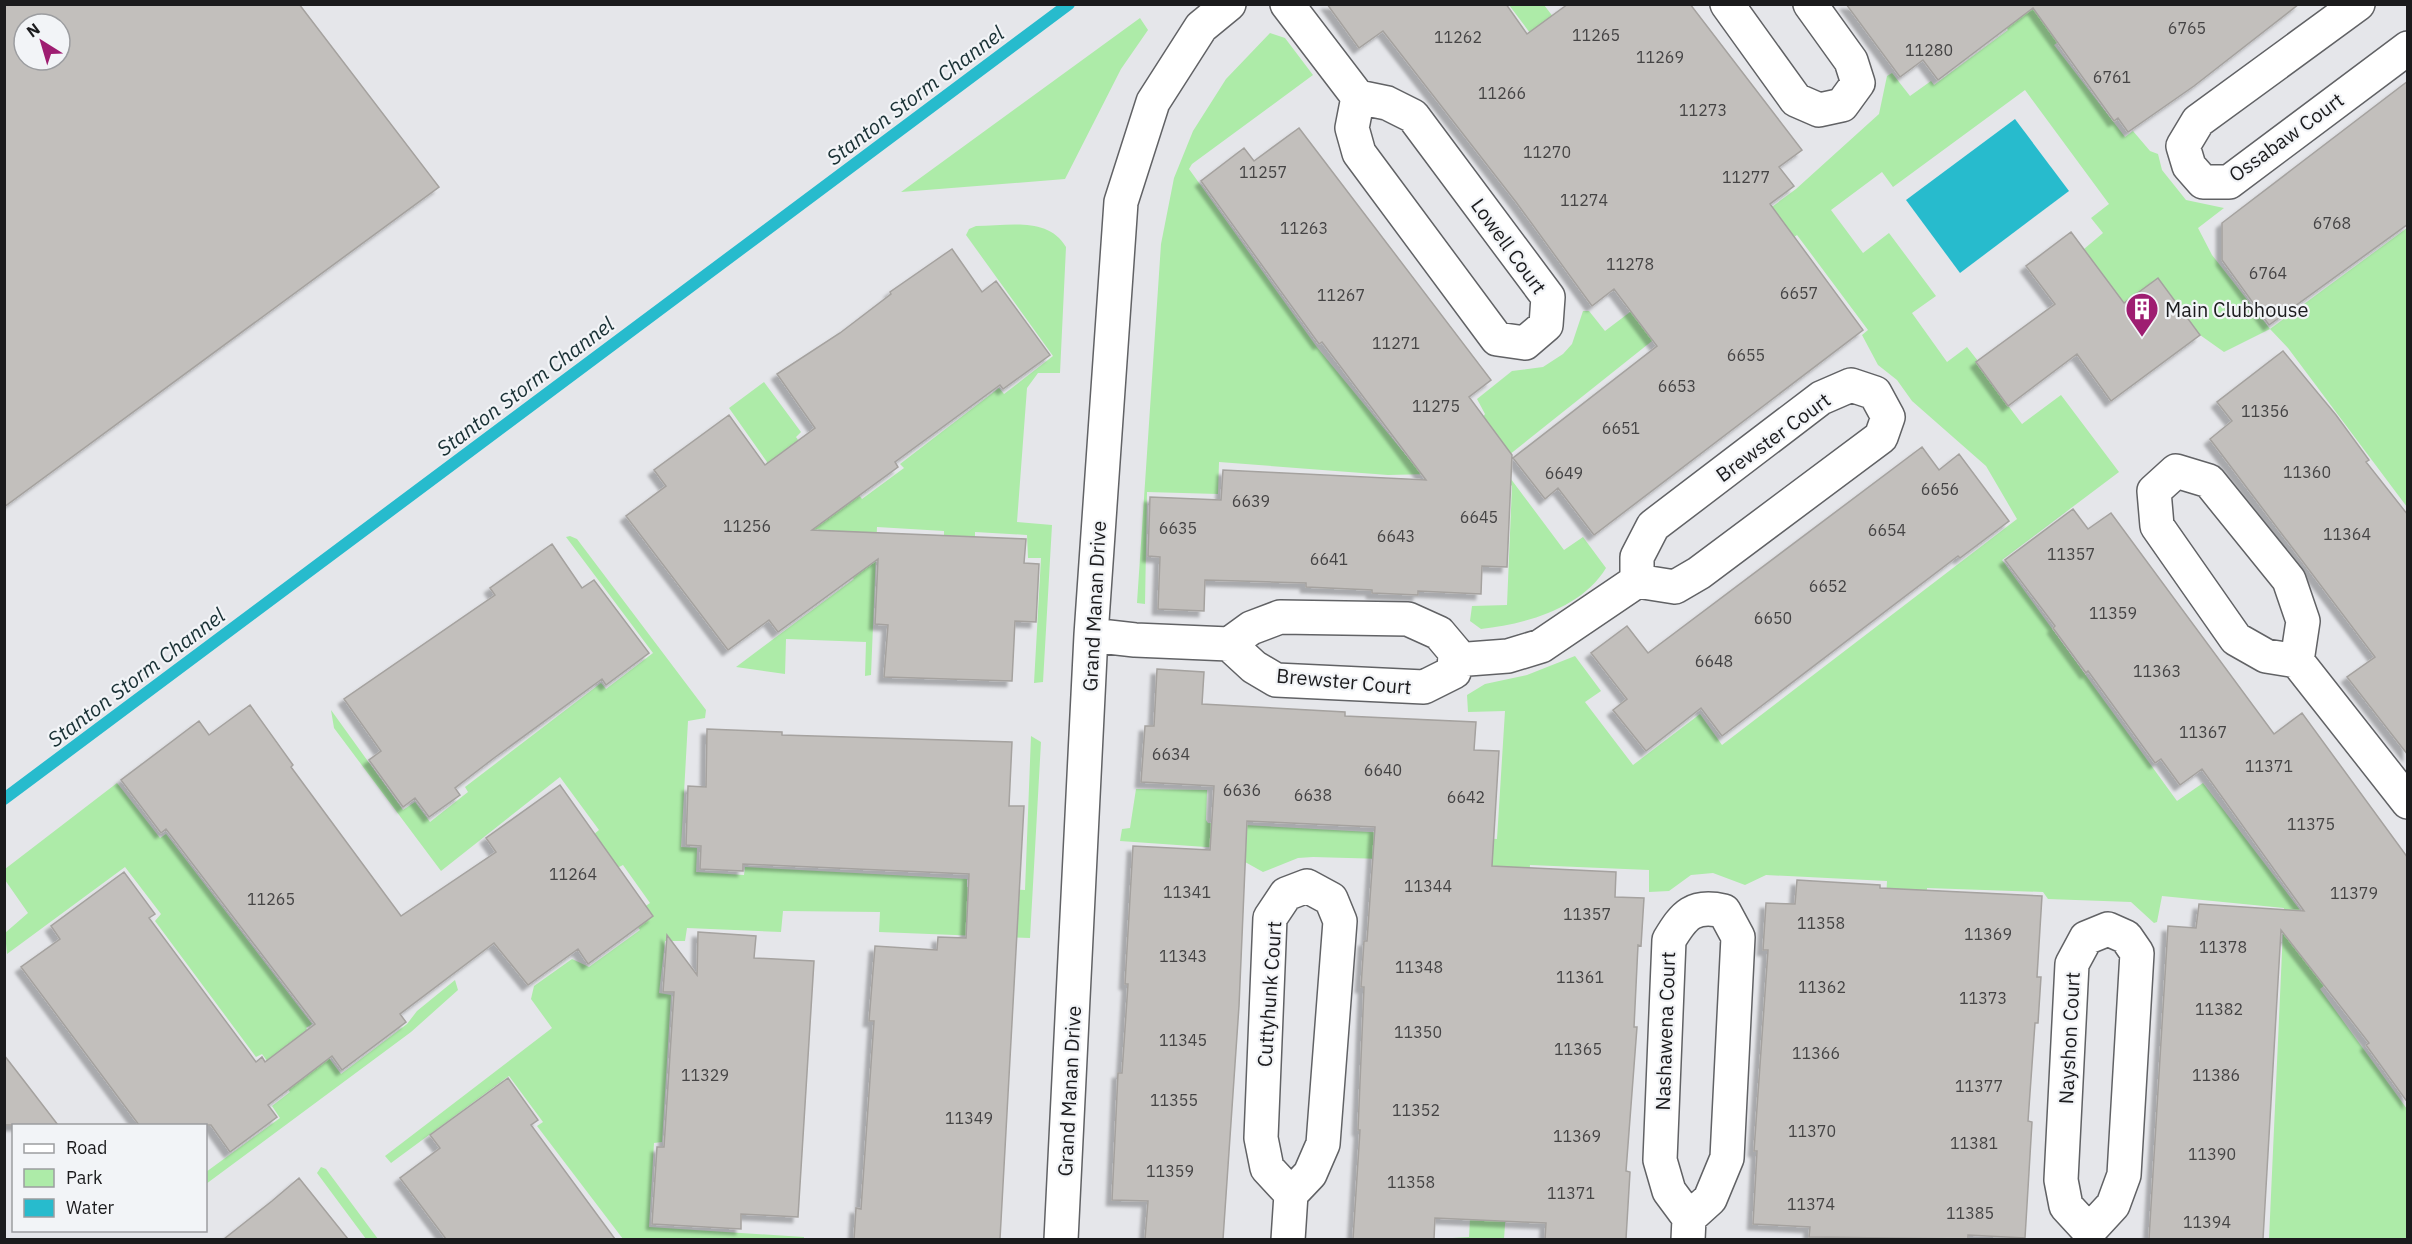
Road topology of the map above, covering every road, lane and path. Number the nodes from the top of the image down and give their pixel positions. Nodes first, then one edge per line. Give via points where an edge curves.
1 (1229, 4) edge
2 (1287, 4) edge
3 (1726, 4) edge
4 (1810, 4) edge
5 (2358, 4) edge
6 (2408, 48) edge
7 (1359, 97) junction
8 (1637, 581) junction
9 (1091, 635) junction
10 (1229, 644) junction
11 (1455, 660) junction
12 (2297, 661) junction
13 (2408, 801) edge
14 (1291, 1194) junction
15 (1689, 1229) edge
16 (2089, 1235) edge
17 (1061, 1239) edge
18 (1288, 1239) edge

1 - 9 street, Grand Manan Drive via 1201,27 1153,102 1121,202
2 - 7 street
3 - 4 street via 1796,100 1819,110 1842,105 1858,83 1851,61
5 - 6 street, Ossabaw Court via 2198,121 2183,146 2189,166 2203,182 2229,182
7 - 7 street, Lowell Court via 1352,128 1359,153 1497,339 1525,343 1546,325 1548,297 1413,116 1387,103
8 - 8 street, Brewster Court via 1675,587 1699,573 1881,437 1888,417 1875,393 1851,385 1821,398 1653,526 1637,557
8 - 11 street via 1541,646 1508,656
9 - 10 street
9 - 17 street, Grand Manan Drive
10 - 11 street via 1251,628 1280,617 1408,620 1439,633 1455,652
10 - 11 street, Brewster Court via 1254,667 1276,680 1424,687 1454,672
12 - 12 street via 2303,621 2289,580 2209,481 2176,471 2154,491 2157,526 2236,639 2266,656
12 - 13 street
14 - 14 street, Cuttyhunk Court via 1310,1174 1323,1144 1340,921 1331,898 1307,886 1286,894 1270,918 1261,1138 1267,1168
14 - 18 street
15 - 15 street, Nashawena Court via 1710,1199 1727,1158 1738,938 1724,912 1707,908 1683,916 1669,940 1660,1160 1669,1191
16 - 16 street, Nayshon Court via 2113,1205 2124,1175 2137,954 2126,937 2108,929 2086,938 2072,964 2061,1180 2066,1206

